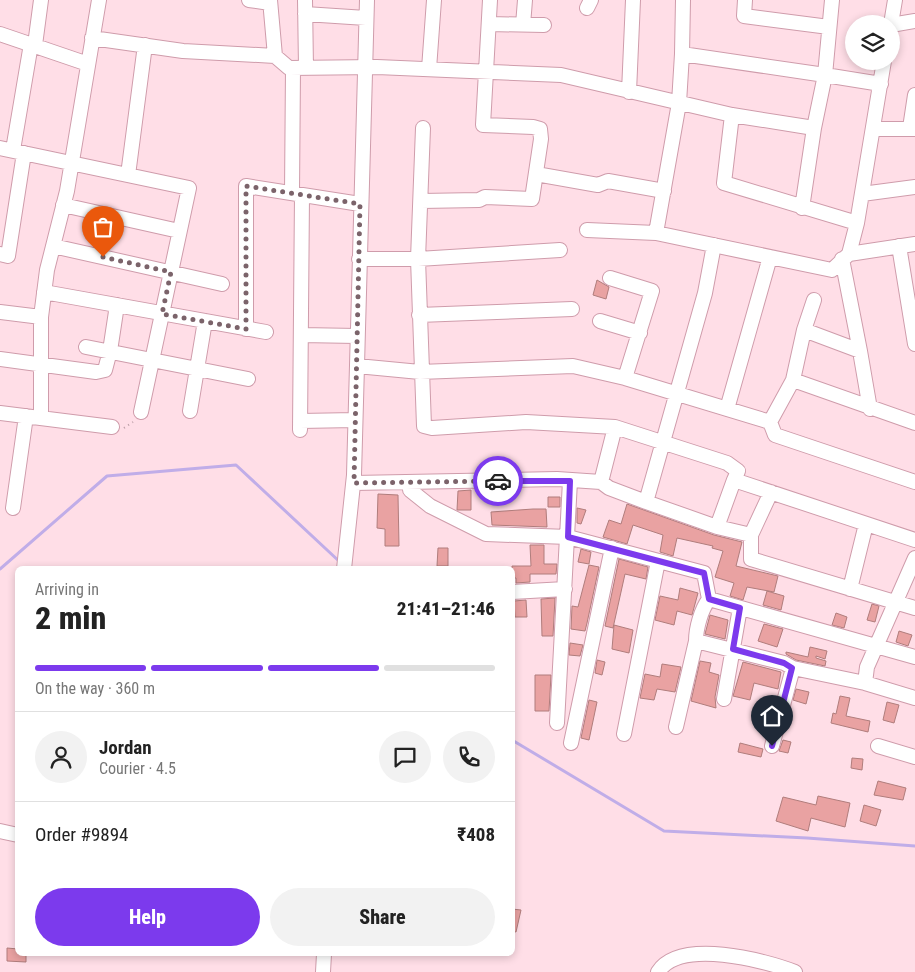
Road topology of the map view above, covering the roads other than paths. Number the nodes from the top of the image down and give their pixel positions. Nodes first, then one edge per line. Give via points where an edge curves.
1 (41, 0) edge
2 (99, 0) edge
3 (250, 0) edge
4 (305, 0) edge
5 (367, 0) edge
6 (434, 0) edge
7 (490, 0) edge
8 (525, 0) edge
9 (633, 0) edge
10 (682, 0) edge
11 (745, 0) edge
12 (832, 0) edge
13 (895, 0) edge
14 (270, 2) edge
15 (306, 14) junction
16 (892, 15) edge
17 (366, 18) junction
18 (915, 21) edge
19 (900, 23) edge
20 (488, 24) junction
21 (523, 25) junction
22 (544, 25) dead end
23 (830, 27) junction
24 (0, 34) edge
25 (92, 38) junction
26 (33, 45) junction
27 (145, 45) junction
28 (682, 54) junction
29 (275, 56) junction
30 (88, 64) junction
31 (299, 68) junction
32 (364, 68) junction
33 (429, 70) junction
34 (883, 70) edge
35 (487, 71) junction
36 (825, 75) junction
37 (881, 84) junction
38 (629, 92) junction
39 (915, 95) edge
40 (679, 103) junction
41 (732, 115) junction
42 (423, 128) dead end
43 (814, 128) junction
44 (913, 128) edge
45 (873, 130) junction
46 (12, 150) edge
47 (72, 163) junction
48 (536, 174) junction
49 (128, 175) junction
50 (915, 187) edge
51 (664, 192) junction
52 (297, 194) junction
53 (862, 194) junction
54 (421, 201) junction
55 (360, 204) junction
56 (63, 205) junction
57 (802, 208) junction
58 (857, 223) junction
59 (587, 230) dead end
60 (180, 231) junction
61 (656, 233) junction
62 (915, 244) edge
63 (714, 245) junction
64 (53, 246) junction
65 (899, 246) junction
66 (560, 250) dead end
67 (0, 254) edge
68 (846, 256) junction
69 (770, 257) junction
70 (359, 259) junction
71 (418, 259) junction
72 (171, 272) junction
73 (610, 278) dead end
74 (222, 284) dead end
75 (44, 292) junction
76 (814, 300) dead end
77 (117, 305) junction
78 (572, 309) dead end
79 (0, 312) edge
80 (162, 314) junction
81 (419, 315) junction
82 (42, 317) junction
83 (205, 321) junction
84 (600, 321) dead end
85 (246, 329) junction
86 (804, 330) junction
87 (266, 332) dead end
88 (640, 333) junction
89 (301, 334) junction
90 (357, 336) junction
91 (915, 344) edge
92 (86, 347) dead end
93 (110, 352) junction
94 (860, 352) junction
95 (0, 359) edge
96 (152, 360) junction
97 (41, 363) junction
98 (356, 366) junction
99 (197, 369) junction
100 (420, 372) junction
101 (626, 378) junction
102 (248, 379) dead end
103 (792, 380) junction
104 (677, 393) junction
105 (727, 408) junction
106 (870, 408) junction
107 (190, 411) dead end
108 (141, 412) dead end
109 (0, 413) edge
110 (26, 416) junction
111 (41, 418) junction
112 (355, 420) junction
113 (770, 422) junction
114 (915, 422) edge
115 (112, 427) dead end
116 (615, 427) junction
117 (663, 444) junction
118 (734, 480) junction
119 (570, 481) junction
120 (601, 482) junction
121 (915, 482) edge
122 (354, 483) junction
123 (410, 483) junction
124 (771, 492) junction
125 (646, 502) junction
126 (13, 508) dead end
127 (866, 524) junction
128 (717, 527) junction
129 (752, 535) junction
130 (568, 537) junction
131 (915, 540) edge
132 (612, 548) junction
133 (915, 558) edge
134 (658, 560) junction
135 (344, 564) edge
136 (564, 589) junction
137 (850, 589) junction
138 (515, 592) edge
139 (709, 599) junction
140 (895, 603) junction
141 (740, 608) junction
142 (915, 608) edge
143 (696, 641) junction
144 (876, 646) junction
145 (733, 649) junction
146 (915, 657) edge
147 (792, 668) junction
148 (865, 683) junction
149 (915, 698) edge
150 (724, 699) dead end
151 (557, 723) dead end
152 (676, 727) dead end
153 (624, 734) dead end
154 (571, 743) dead end
155 (772, 746) dead end
156 (878, 746) dead end
157 (915, 757) edge
158 (0, 831) edge
159 (15, 834) edge
160 (324, 956) edge
161 (323, 972) edge
162 (658, 972) edge
163 (795, 972) edge

1 - 26 street
2 - 25 street
3 - 14 street
4 - 15 street
5 - 17 street
6 - 33 street
7 - 20 street
8 - 21 street
9 - 38 street
10 - 28 street
11 - 23 street via 744,16
12 - 23 street
13 - 16 street
14 - 29 street
15 - 17 street
15 - 31 street
17 - 32 street
18 - 19 street
20 - 21 street
20 - 35 street
21 - 22 street
23 - 36 street
24 - 26 street
25 - 27 street
25 - 30 street
26 - 30 street
26 - 46 street
27 - 29 street via 183,51
27 - 49 street
28 - 36 street
28 - 40 street
29 - 31 street via 289,68
30 - 47 street
31 - 32 street
31 - 52 street
32 - 33 street
32 - 55 street
33 - 35 street
34 - 37 street
35 - 38 street via 561,75
35 - 48 street via 484,125 540,130
36 - 37 street
36 - 43 street
37 - 45 street
38 - 40 street
39 - 44 street
40 - 41 street
40 - 51 street
41 - 43 street
41 - 57 street via 724,183
42 - 54 street
43 - 57 street
44 - 45 street
45 - 53 street
46 - 47 street
46 - 67 street via 8,256
47 - 49 street
47 - 56 street
48 - 51 street via 598,185 608,181
48 - 54 street via 532,199 485,197 479,200
49 - 60 street via 189,188
50 - 53 street
51 - 61 street
52 - 55 street
52 - 85 street via 246,186
52 - 89 street
53 - 58 street
54 - 71 street
55 - 70 street
56 - 60 street
56 - 64 street
57 - 58 street
58 - 68 street
59 - 61 street
60 - 72 street
61 - 63 street
62 - 65 street
63 - 69 street
63 - 104 street via 705,293
64 - 72 street
64 - 75 street
65 - 68 street
65 - 91 street
66 - 71 street
68 - 69 street via 832,270
68 - 94 street
69 - 105 street
70 - 71 street
70 - 90 street
71 - 81 street
72 - 74 street
72 - 80 street
73 - 88 street via 652,291
75 - 77 street
75 - 82 street
76 - 86 street
77 - 80 street
77 - 93 street
78 - 81 street
79 - 82 street
80 - 83 street
80 - 96 street
81 - 100 street
82 - 97 street
83 - 85 street
83 - 99 street
84 - 88 street
85 - 87 street
86 - 94 street
86 - 103 street
88 - 101 street
89 - 90 street
89 - 112 street via 300,425
90 - 98 street
92 - 93 street
93 - 96 street
93 - 97 street via 105,370 96,372
94 - 106 street
95 - 97 street
96 - 99 street
96 - 108 street
97 - 111 street
98 - 100 street
98 - 112 street
99 - 102 street
99 - 107 street
100 - 101 street via 573,366
100 - 116 street via 424,426 526,422
101 - 104 street
103 - 106 street
103 - 113 street
104 - 105 street
104 - 117 street
105 - 113 street
106 - 114 street
109 - 110 street
110 - 111 street
110 - 126 street
111 - 115 street
112 - 122 street
113 - 121 street via 776,434
116 - 117 street
116 - 120 street
117 - 118 street via 727,463 738,471
117 - 125 street
118 - 124 street
118 - 128 street
119 - 120 street
119 - 123 street
119 - 130 street
120 - 125 street
122 - 123 street
122 - 135 street
123 - 130 street via 410,490 425,502 486,534
124 - 127 street
124 - 129 street
125 - 128 street
127 - 131 street
127 - 137 street
128 - 129 street
129 - 137 street via 751,559
130 - 132 street
130 - 136 street
132 - 134 street
132 - 154 street
133 - 140 street
134 - 139 street via 704,573
134 - 153 street
136 - 138 street
136 - 151 street
137 - 140 street
139 - 141 street
139 - 143 street via 696,632
140 - 142 street
140 - 144 street
141 - 144 street
141 - 145 street
143 - 145 street
143 - 152 street
144 - 146 street
144 - 148 street via 867,667
145 - 147 street
145 - 150 street
147 - 148 street
147 - 155 street
148 - 149 street
156 - 157 street
158 - 159 street
160 - 161 street
162 - 163 street via 678,957 701,954 756,960

